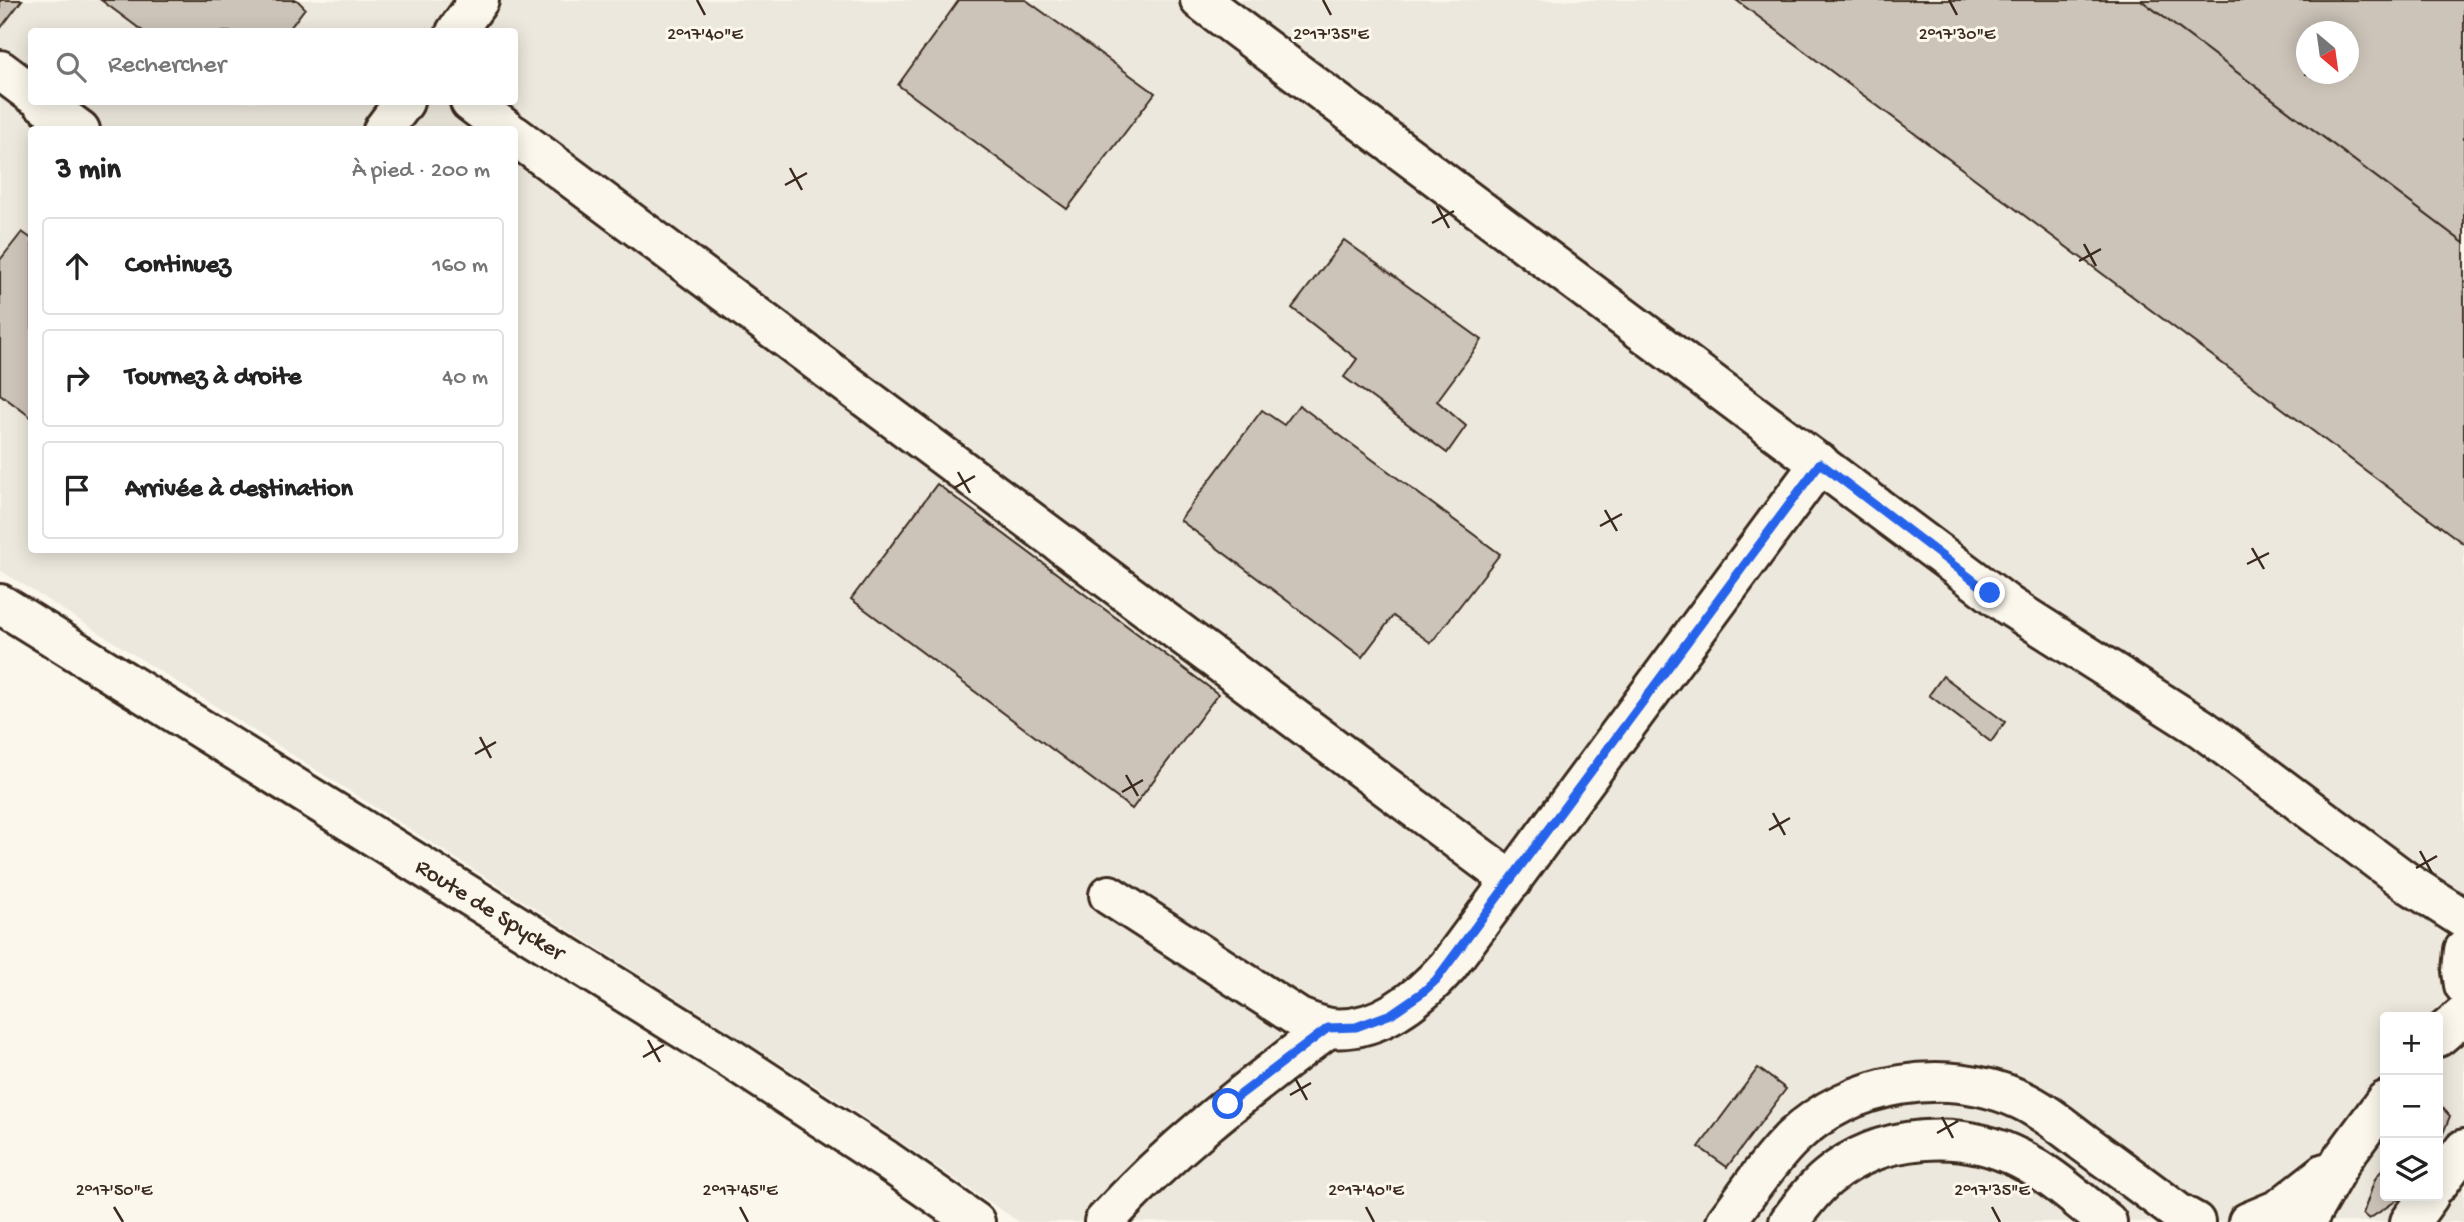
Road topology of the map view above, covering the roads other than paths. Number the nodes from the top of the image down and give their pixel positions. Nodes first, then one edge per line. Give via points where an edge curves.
1 (479, 0) edge
2 (1200, 0) edge
3 (459, 28) edge
4 (0, 70) edge
5 (28, 91) edge
6 (46, 105) edge
7 (402, 105) edge
8 (474, 105) edge
9 (75, 126) edge
10 (386, 126) edge
11 (502, 126) edge
12 (518, 138) edge
13 (1820, 463) junction
14 (0, 604) edge
15 (1511, 881) junction
16 (1109, 895) dead end
17 (2464, 919) edge
18 (2464, 950) edge
19 (2464, 985) edge
20 (2464, 1015) edge
21 (1328, 1028) junction
22 (2443, 1033) edge
23 (2380, 1108) edge
24 (2464, 1149) edge
25 (2343, 1158) junction
26 (2443, 1177) edge
27 (2425, 1201) edge
28 (975, 1222) edge
29 (1104, 1222) edge
30 (1726, 1222) edge
31 (1789, 1222) edge
32 (2107, 1222) edge
33 (2195, 1222) edge
34 (2248, 1222) edge
35 (2306, 1222) edge
36 (2410, 1222) edge

1 - 3 street
2 - 13 street
4 - 5 street
6 - 9 street
7 - 10 street
8 - 11 street
12 - 15 street
13 - 15 street
13 - 17 street via 2008,606 2200,728 2408,883
14 - 28 street, Route de Spycker via 730,1058
15 - 21 street via 1423,992 1373,1022
16 - 21 street via 1284,1010
18 - 19 street
20 - 22 street
21 - 29 street via 1179,1145
23 - 25 street
24 - 26 street
25 - 34 street via 2287,1203
25 - 35 street
27 - 36 street
30 - 33 street via 1782,1149 1826,1113 1878,1090 1933,1081 1986,1087 2034,1107
31 - 32 street via 1818,1185 1844,1166 1899,1144 1942,1139 1984,1145 2019,1158

